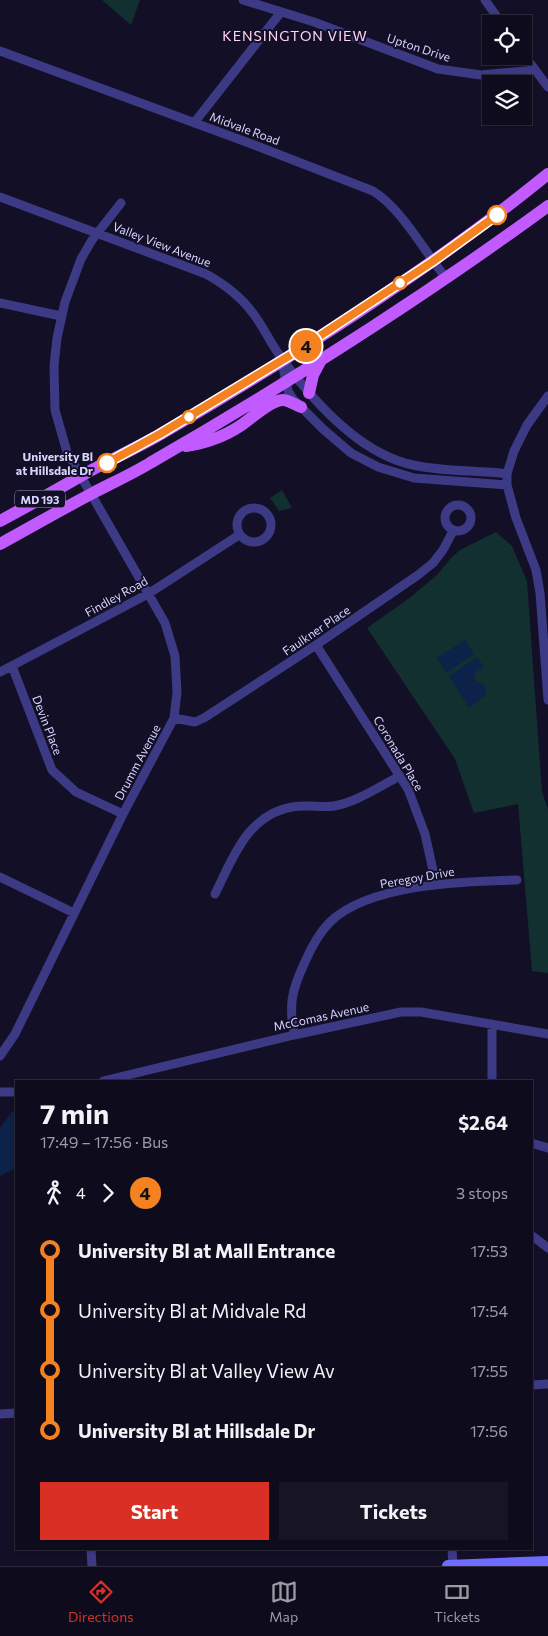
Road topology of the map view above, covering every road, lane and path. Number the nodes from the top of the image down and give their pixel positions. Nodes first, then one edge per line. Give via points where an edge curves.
1 (243, 0) edge
2 (485, 0) edge
3 (281, 12) junction
4 (496, 15) edge
5 (0, 51) edge
6 (531, 65) edge
7 (535, 70) junction
8 (548, 87) edge
9 (194, 123) junction
10 (548, 174) edge
11 (0, 197) edge
12 (121, 204) dead end
13 (548, 206) edge
14 (98, 233) junction
15 (432, 262) junction
16 (446, 278) junction
17 (0, 303) edge
18 (61, 316) junction
19 (282, 360) junction
20 (321, 360) junction
21 (291, 378) junction
22 (310, 393) junction
23 (548, 396) edge
24 (301, 407) junction
25 (178, 447) junction
26 (507, 474) junction
27 (80, 476) junction
28 (507, 485) junction
29 (91, 494) junction
30 (0, 522) edge
31 (453, 531) dead end
32 (239, 535) dead end
33 (0, 544) edge
34 (148, 594) junction
35 (316, 645) junction
36 (12, 666) junction
37 (0, 672) edge
38 (548, 700) edge
39 (174, 718) junction
40 (400, 776) junction
41 (123, 814) junction
42 (0, 877) edge
43 (517, 880) dead end
44 (436, 884) junction
45 (215, 894) dead end
46 (74, 913) junction
47 (492, 1024) junction
48 (548, 1034) edge
49 (294, 1035) junction
50 (0, 1056) edge
51 (106, 1080) edge
52 (492, 1080) edge
53 (0, 1092) edge
54 (15, 1092) edge
55 (533, 1144) edge
56 (548, 1148) edge
57 (533, 1237) edge
58 (548, 1248) edge
59 (548, 1384) edge
60 (533, 1385) edge
61 (15, 1413) edge
62 (0, 1414) edge
63 (91, 1550) edge
64 (452, 1550) edge
65 (548, 1562) edge
66 (92, 1566) edge
67 (448, 1566) edge
68 (453, 1566) edge

1 - 3 street, Upton Drive
2 - 4 street
3 - 7 street, Upton Drive via 438,69 481,75
3 - 9 street
5 - 9 street, Midvale Road
6 - 7 street
7 - 8 street
9 - 15 street, Midvale Road via 373,190 394,209
10 - 15 main road, MD 193
11 - 14 street, Valley View Avenue
12 - 14 street, Drumm Avenue
13 - 16 main road, MD 193
14 - 18 street, Drumm Avenue via 81,259
14 - 19 street, Valley View Avenue via 219,281 252,312
15 - 16 street, Midvale Road
15 - 19 main road, MD 193
16 - 20 main road, MD 193
17 - 18 street
18 - 27 street, Drumm Avenue via 54,366 55,410 67,452
19 - 21 street, Valley View Avenue
19 - 27 main road, MD 193 via 160,434
20 - 21 main road, MD 193
20 - 22 main road via 313,376
21 - 22 street
21 - 24 street via 288,391
21 - 25 main road, MD 193
22 - 26 street via 357,438 388,456 412,465
23 - 26 street via 527,425
24 - 25 main road via 283,400 214,439
24 - 28 street via 351,453 378,467 414,478
25 - 29 main road, MD 193
26 - 28 street
27 - 29 street, Drumm Avenue
27 - 30 main road, MD 193
28 - 38 street via 536,570
29 - 33 main road, MD 193
29 - 34 street, Drumm Avenue
31 - 35 street, Faulkner Place via 433,563
32 - 34 street, Findley Road
34 - 36 street, Findley Road
34 - 39 street, Drumm Avenue via 165,624 175,656 177,692
35 - 39 street, Faulkner Place via 204,718 195,722
35 - 40 street, Coronada Place
36 - 37 street, Findley Road
36 - 41 street, Devin Place via 52,770 76,792
39 - 41 street, Drumm Avenue
40 - 44 street, Coronada Place via 425,834
40 - 45 street via 352,801 334,806 293,807 271,813 243,838
41 - 46 street, Drumm Avenue
42 - 46 street
43 - 44 street, Peregoy Drive
44 - 49 street, Peregoy Drive via 382,895 350,907 330,923 310,951 295,984 290,1012
46 - 50 street, Drumm Avenue via 15,1034
47 - 48 street, McComas Avenue
47 - 49 street, McComas Avenue via 421,1012 401,1012
47 - 52 street
49 - 51 street, McComas Avenue
53 - 54 street
55 - 56 street
57 - 58 street
59 - 60 street
61 - 62 street
63 - 66 street
64 - 68 street
65 - 68 street
67 - 68 street

